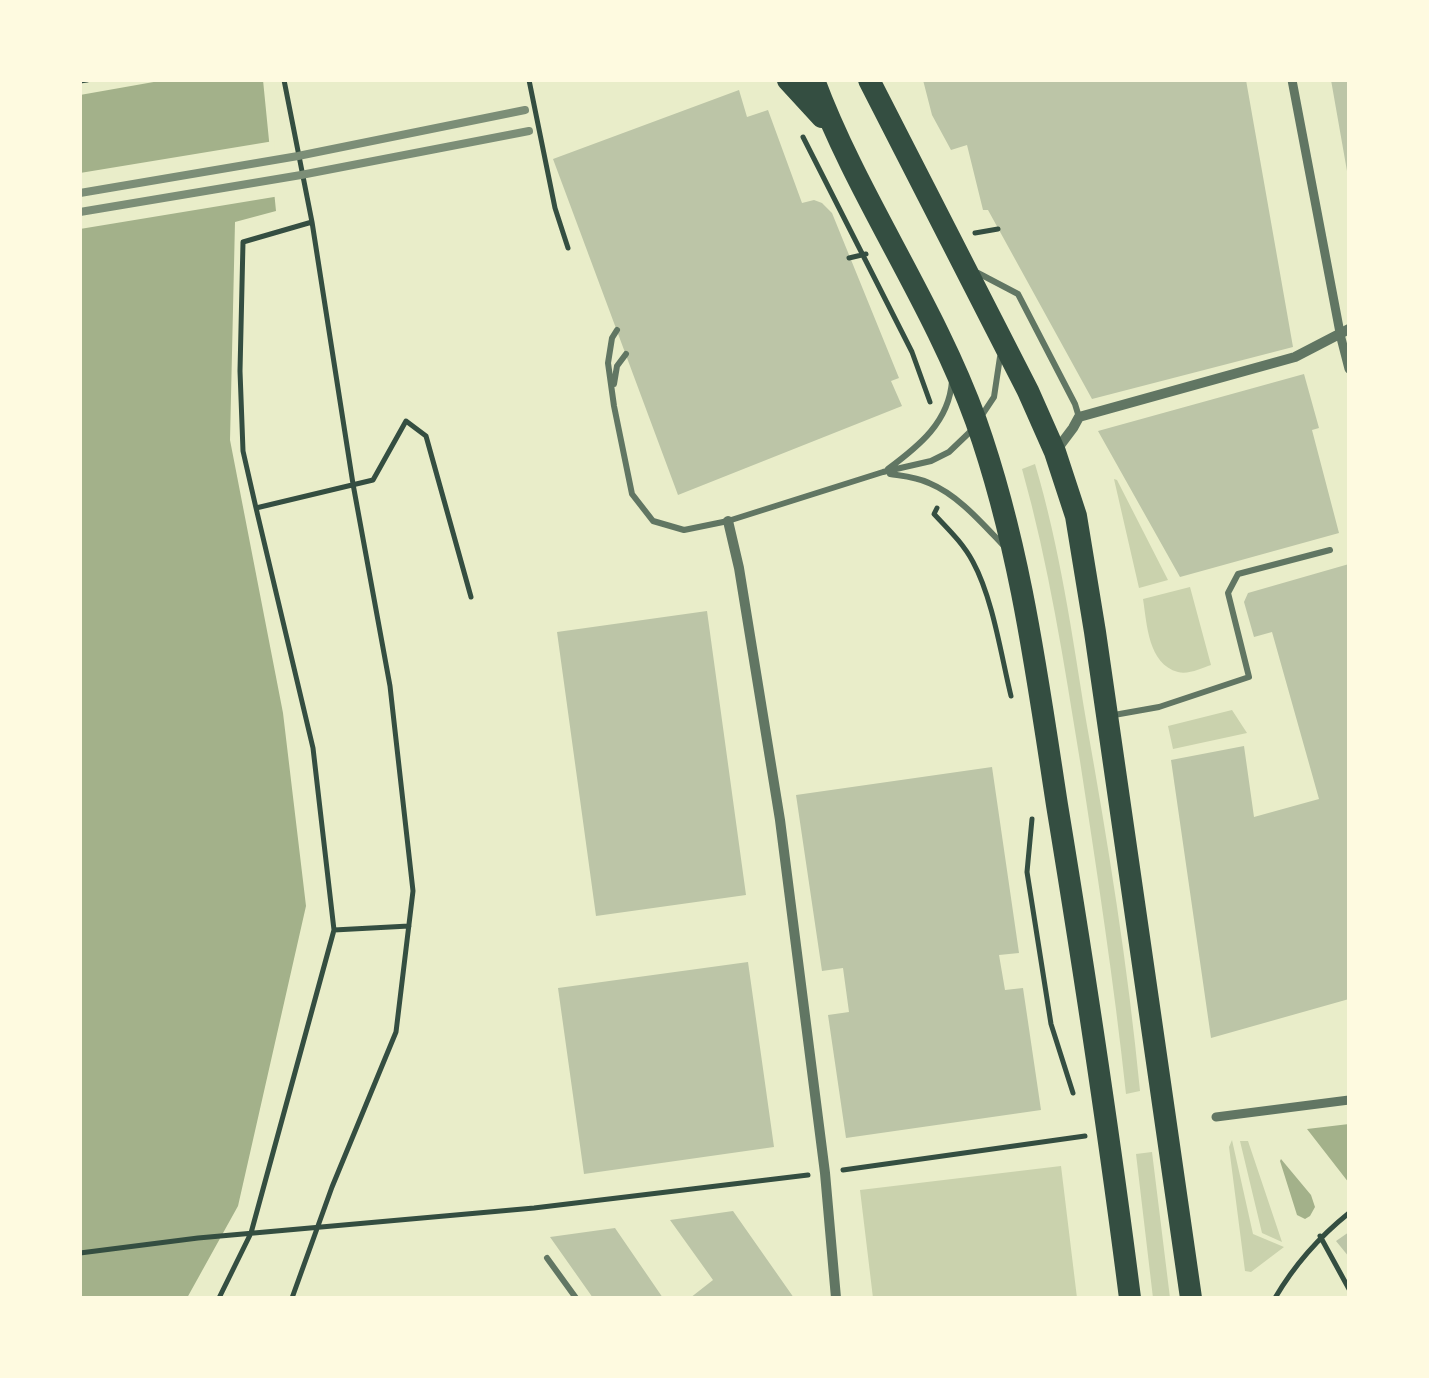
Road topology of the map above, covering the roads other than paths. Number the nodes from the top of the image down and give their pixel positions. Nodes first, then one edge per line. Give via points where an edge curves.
1 (788, 80) edge
2 (814, 80) edge
3 (869, 80) edge
4 (1292, 80) edge
5 (831, 127) junction
6 (963, 265) junction
7 (617, 330) dead end
8 (1344, 331) edge
9 (1000, 336) junction
10 (626, 354) dead end
11 (952, 362) junction
12 (1349, 369) edge
13 (614, 409) junction
14 (1079, 417) junction
15 (976, 424) junction
16 (1056, 452) junction
17 (884, 472) junction
18 (728, 521) junction
19 (1330, 550) dead end
20 (1016, 559) junction
21 (1108, 716) junction
22 (1349, 1100) edge
23 (1216, 1117) dead end
24 (547, 1258) dead end
25 (576, 1298) edge
26 (836, 1298) edge
27 (1130, 1298) edge
28 (1191, 1298) edge

1 - 5 highway
2 - 5 highway
3 - 6 highway
4 - 8 street
5 - 11 highway
6 - 9 highway
6 - 14 lane via 1018,294
7 - 13 lane via 608,364
8 - 12 street
8 - 14 street via 1295,357
9 - 15 lane via 994,397
9 - 16 highway
10 - 13 lane via 614,378
11 - 15 highway
11 - 17 lane via 942,416 920,445
13 - 18 lane via 632,494 653,521 684,530
14 - 16 street
15 - 17 lane via 949,452
15 - 20 highway
16 - 21 highway via 1076,516
17 - 18 lane
17 - 20 lane via 931,483
18 - 26 street via 780,820
19 - 21 lane via 1238,574 1228,593 1249,677
20 - 27 highway
21 - 28 highway
22 - 23 street
24 - 25 lane

